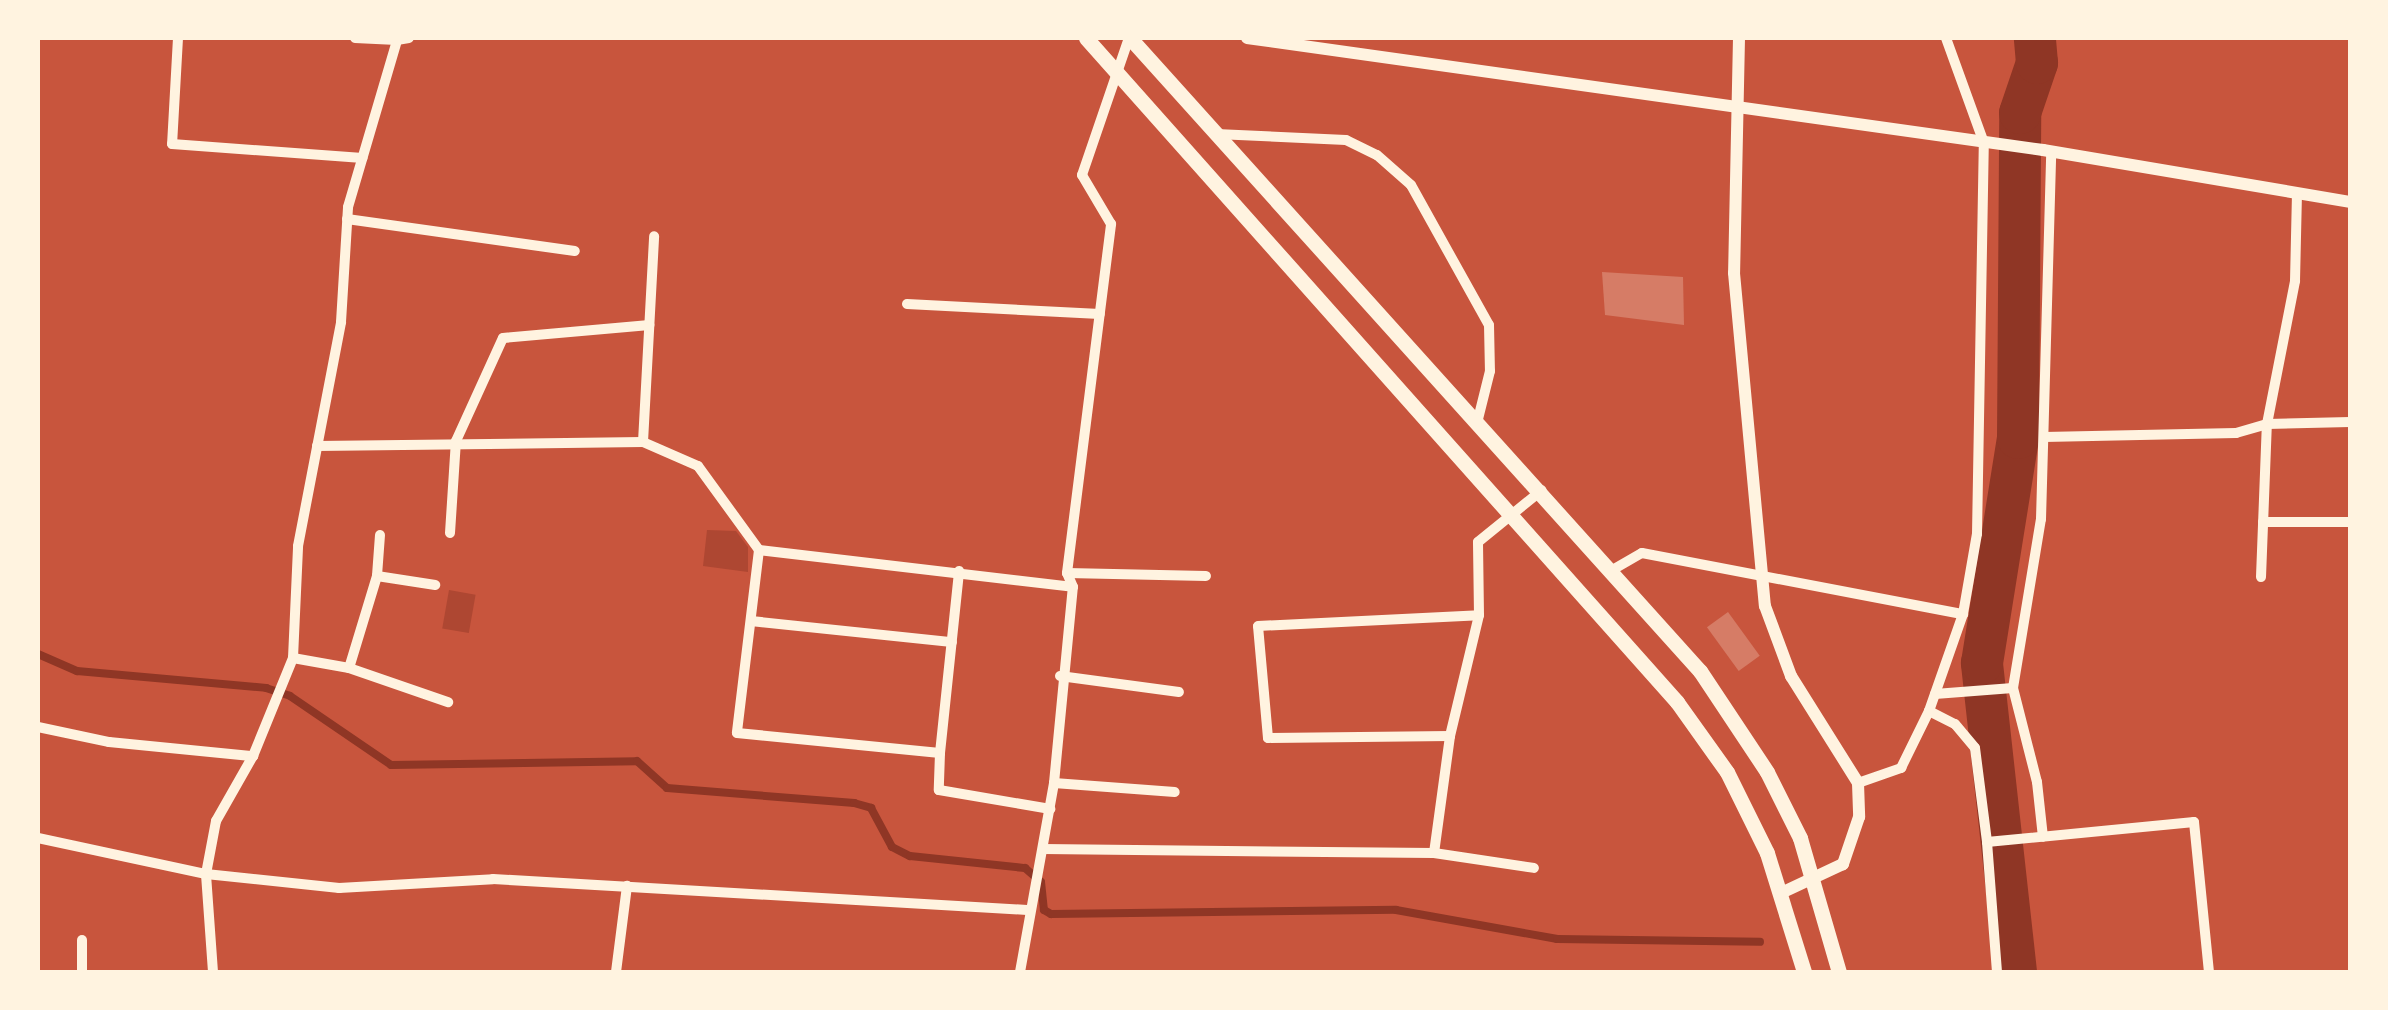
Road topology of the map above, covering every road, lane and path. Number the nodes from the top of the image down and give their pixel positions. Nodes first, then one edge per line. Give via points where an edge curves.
1 (178, 38) edge
2 (355, 38) edge
3 (1086, 38) edge
4 (1130, 38) edge
5 (1247, 38) edge
6 (1739, 38) edge
7 (1946, 38) edge
8 (403, 39) edge
9 (1116, 72) junction
10 (1737, 108) junction
11 (1216, 134) junction
12 (1984, 143) junction
13 (2047, 151) junction
14 (362, 158) junction
15 (2297, 193) junction
16 (2350, 202) edge
17 (348, 219) junction
18 (654, 236) dead end
19 (575, 251) dead end
20 (907, 304) dead end
21 (1100, 314) junction
22 (650, 326) junction
23 (1477, 422) junction
24 (2350, 422) edge
25 (2266, 424) junction
26 (2044, 437) junction
27 (456, 441) junction
28 (643, 442) junction
29 (316, 446) junction
30 (1542, 490) junction
31 (1516, 514) junction
32 (2263, 522) junction
33 (2350, 522) edge
34 (450, 533) dead end
35 (380, 535) dead end
36 (759, 550) junction
37 (1614, 569) junction
38 (960, 571) junction
39 (1067, 574) junction
40 (377, 576) junction
41 (1206, 576) dead end
42 (1763, 576) junction
43 (2261, 577) dead end
44 (435, 586) dead end
45 (1073, 587) junction
46 (1963, 614) junction
47 (1478, 615) junction
48 (751, 621) junction
49 (952, 642) junction
50 (293, 658) junction
51 (349, 668) junction
52 (1060, 676) junction
53 (2008, 688) junction
54 (1179, 692) dead end
55 (1934, 694) junction
56 (448, 702) dead end
57 (1929, 710) junction
58 (38, 727) edge
59 (1450, 736) junction
60 (940, 754) junction
61 (253, 756) junction
62 (1054, 783) junction
63 (1858, 783) junction
64 (1175, 792) dead end
65 (1050, 809) junction
66 (2043, 837) junction
67 (38, 838) edge
68 (1987, 842) junction
69 (1043, 848) junction
70 (1434, 853) junction
71 (1534, 868) dead end
72 (206, 874) junction
73 (1816, 878) junction
74 (627, 886) junction
75 (1781, 893) junction
76 (1026, 910) junction
77 (82, 940) dead end
78 (82, 972) edge
79 (213, 972) edge
80 (616, 972) edge
81 (1020, 972) edge
82 (1804, 972) edge
83 (1839, 972) edge
84 (1997, 972) edge
85 (2209, 972) edge

1 - 14 street via 172,144
2 - 8 street
3 - 9 main road
4 - 9 street
4 - 11 main road
5 - 10 street
6 - 10 street
7 - 12 street
8 - 14 street
9 - 21 street via 1082,175 1112,224
9 - 31 main road
10 - 12 street
10 - 42 street via 1734,273
11 - 23 main road
11 - 23 street via 1346,140 1412,185 1489,324 1490,372
12 - 13 street
12 - 46 street via 1978,534
13 - 15 street
13 - 26 street
14 - 17 street
15 - 16 street
15 - 25 street via 2295,282
17 - 19 street
17 - 29 street via 341,322
18 - 22 street
20 - 21 street
21 - 39 street
22 - 27 street via 503,338
22 - 28 street
23 - 30 main road
24 - 25 street
25 - 26 street via 2236,433
25 - 32 street
26 - 53 street via 2041,519
27 - 28 street
27 - 29 street
27 - 34 street
28 - 36 street via 698,466
29 - 50 street via 298,546
30 - 31 street
30 - 37 main road
31 - 47 street via 1478,542
31 - 75 main road via 1727,772
32 - 33 street
32 - 43 street
35 - 40 street
36 - 38 street
36 - 48 street
37 - 42 street via 1642,553
37 - 73 main road via 1700,671 1767,772
38 - 45 street
38 - 49 street
39 - 41 street
39 - 45 street
40 - 44 street
40 - 51 street
42 - 46 street
42 - 63 street via 1765,606 1791,676
45 - 52 street
46 - 55 street
47 - 59 street
47 - 59 street via 1258,626 1268,738
48 - 49 street
48 - 60 street via 737,733
49 - 60 street
50 - 51 street
50 - 61 street
51 - 56 street
52 - 54 street
52 - 62 street
53 - 55 street
53 - 66 street via 2037,782
55 - 57 street
57 - 63 street via 1901,768
57 - 68 street via 1955,724 1976,748
58 - 61 street via 109,742
59 - 70 street
60 - 65 street via 939,790
61 - 72 street via 216,821
62 - 64 street
62 - 65 street
63 - 73 street via 1859,817 1843,864
65 - 69 street
66 - 68 street
66 - 85 street via 2194,822
67 - 72 street
68 - 84 street
69 - 70 street
69 - 76 street
70 - 71 street
72 - 74 street via 339,888 493,880
72 - 79 street
73 - 75 street
73 - 83 main road
74 - 76 street
74 - 80 street
75 - 82 main road
76 - 81 street
77 - 78 street

